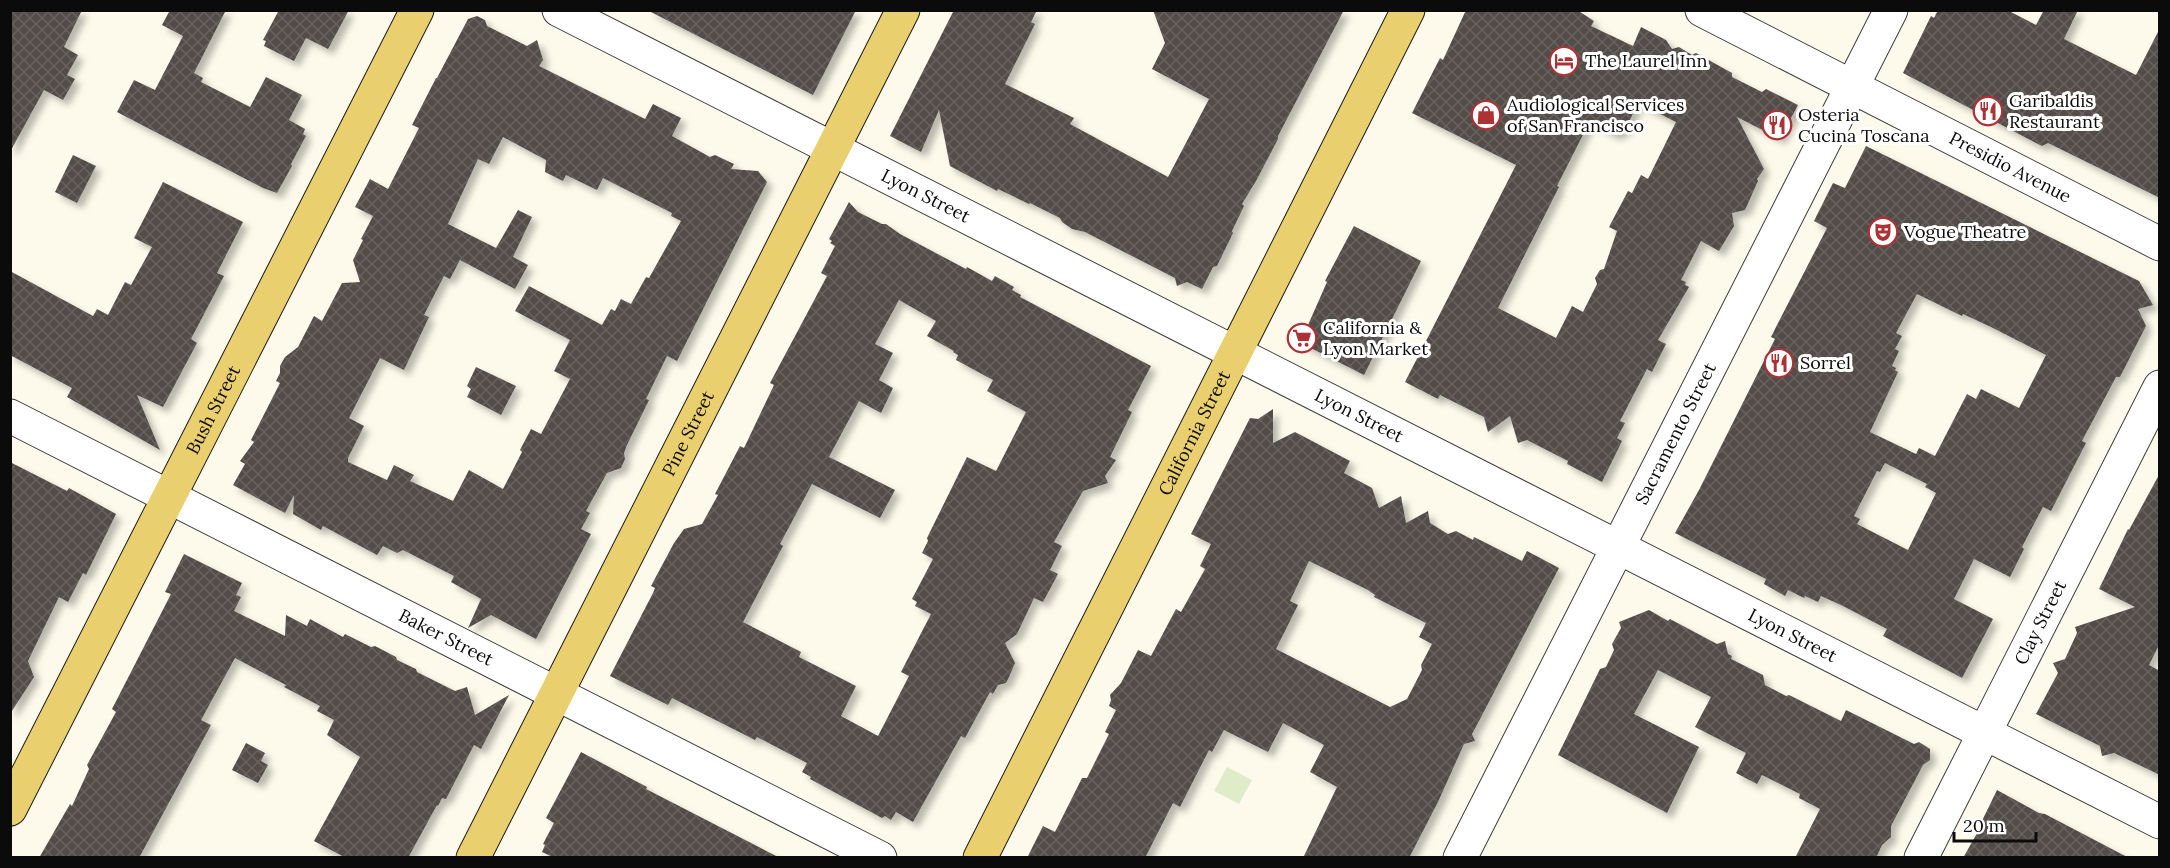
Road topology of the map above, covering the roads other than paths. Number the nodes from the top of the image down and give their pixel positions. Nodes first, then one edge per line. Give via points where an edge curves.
1 (417, 10) edge
2 (559, 10) edge
3 (903, 10) edge
4 (1408, 10) edge
5 (1702, 10) edge
6 (1891, 10) edge
7 (1852, 87) junction
8 (832, 149) junction
9 (2160, 243) edge
10 (1235, 353) junction
11 (2160, 387) edge
12 (10, 416) edge
13 (170, 497) junction
14 (1617, 547) junction
15 (556, 693) junction
16 (1984, 733) junction
17 (10, 809) edge
18 (2160, 822) edge
19 (473, 858) edge
20 (880, 858) edge
21 (980, 858) edge
22 (1460, 858) edge
23 (1921, 858) edge

1 - 13 main road, Bush Street
2 - 8 street, Lyon Street
3 - 8 main road, Pine Street
4 - 10 main road, California Street
5 - 7 street, Presidio Avenue
6 - 7 street, Sacramento Street
7 - 9 street, Presidio Avenue
7 - 14 street, Sacramento Street
8 - 10 street, Lyon Street
8 - 15 main road, Pine Street
10 - 14 street, Lyon Street
10 - 21 main road, California Street
11 - 16 street, Clay Street
12 - 13 street, Baker Street
13 - 15 street, Baker Street
13 - 17 main road, Bush Street
14 - 16 street, Lyon Street
14 - 22 street, Sacramento Street
15 - 19 main road, Pine Street
15 - 20 street, Baker Street
16 - 18 street, Lyon Street
16 - 23 street, Clay Street

